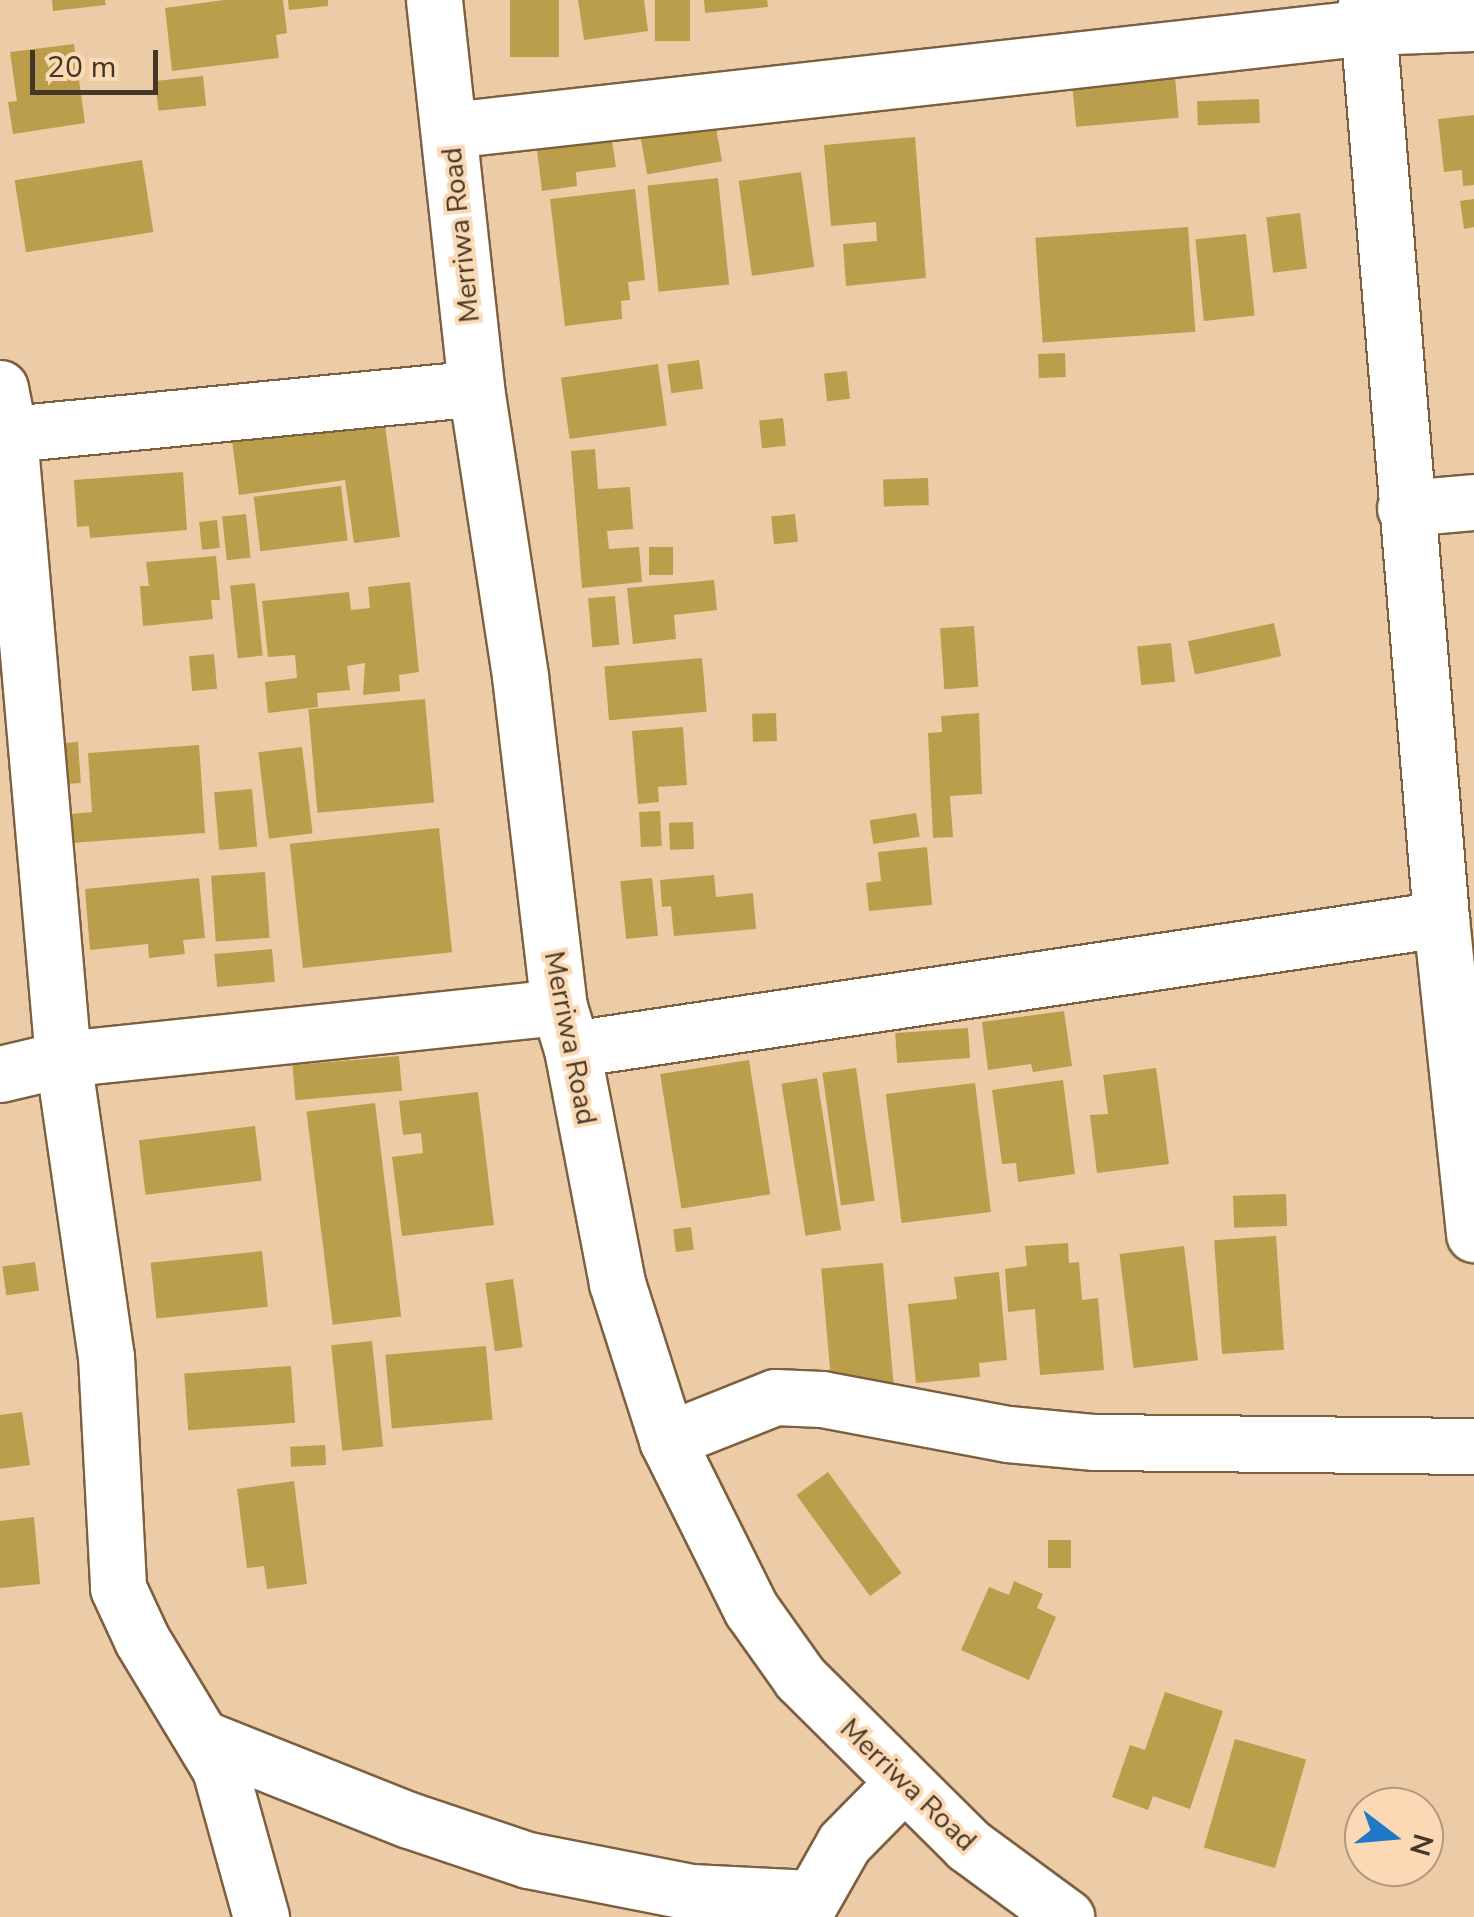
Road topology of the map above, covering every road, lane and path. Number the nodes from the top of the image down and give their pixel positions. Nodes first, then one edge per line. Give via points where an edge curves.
1 (434, 0) edge
2 (1367, 13) edge
3 (1474, 23) edge
4 (450, 130) junction
5 (476, 388) junction
6 (3, 419) edge
7 (1474, 502) edge
8 (1405, 508) junction
9 (1441, 919) junction
10 (566, 1028) junction
11 (63, 1058) junction
12 (0, 1074) edge
13 (1474, 1234) edge
14 (667, 1440) junction
15 (1474, 1446) edge
16 (206, 1739) junction
17 (902, 1783) junction
18 (807, 1907) edge
19 (260, 1917) edge
20 (1066, 1917) edge

1 - 4 street, Merriwa Road
2 - 3 street
2 - 4 street
2 - 8 street
4 - 5 street, Merriwa Road
5 - 6 street
5 - 10 street, Merriwa Road
6 - 11 street
7 - 8 street
8 - 9 street
9 - 10 street
9 - 13 street
10 - 11 street
10 - 14 street, Merriwa Road via 617,1283
11 - 12 street
11 - 16 street via 106,1356 118,1588 142,1640
14 - 15 street via 774,1397 1095,1442
14 - 17 street, Merriwa Road via 751,1609 800,1678
16 - 18 street via 528,1860
16 - 19 street via 230,1793
17 - 18 street via 844,1842
17 - 20 street, Merriwa Road via 968,1845

